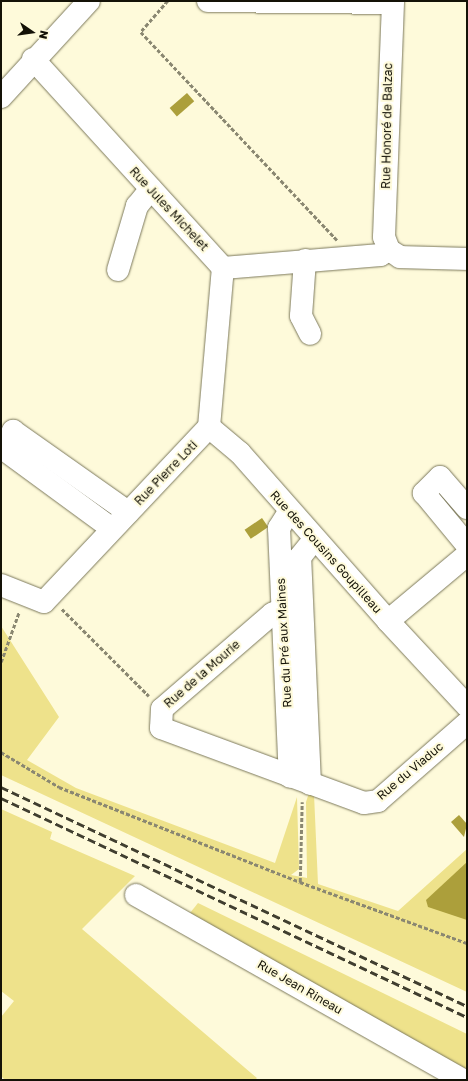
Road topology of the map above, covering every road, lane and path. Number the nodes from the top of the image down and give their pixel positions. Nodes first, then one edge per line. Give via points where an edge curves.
1 (89, 1) edge
2 (168, 1) edge
3 (208, 1) edge
4 (392, 2) edge
5 (33, 59) junction
6 (1, 97) edge
7 (151, 189) junction
8 (389, 250) junction
9 (345, 256) junction
10 (467, 259) edge
11 (305, 260) junction
12 (223, 268) junction
13 (118, 270) dead end
14 (310, 334) dead end
15 (210, 428) junction
16 (467, 508) edge
17 (128, 512) junction
18 (289, 512) junction
19 (111, 528) junction
20 (314, 540) junction
21 (467, 545) edge
22 (467, 556) edge
23 (1, 585) edge
24 (25, 595) junction
25 (48, 597) junction
26 (283, 609) junction
27 (388, 621) junction
28 (1, 662) edge
29 (467, 706) edge
30 (162, 709) junction
31 (467, 723) edge
32 (1, 752) edge
33 (301, 781) junction
34 (300, 882) junction
35 (136, 895) dead end
36 (467, 943) edge
37 (463, 1080) edge

1 - 5 street
2 - 9 path via 141,32 334,235
3 - 4 street
4 - 8 street, Rue Honoré de Balzac via 384,237
5 - 6 street
5 - 7 street, Rue Jules Michelet
7 - 12 street, Rue Jules Michelet
7 - 13 street via 137,206
8 - 9 street via 380,255
8 - 10 street via 400,257
9 - 11 street
11 - 12 street
11 - 14 street via 301,316
12 - 15 street
15 - 17 street, Rue Pierre Loti
15 - 18 street, Rue des Cousins Goupilleau via 240,453
16 - 21 street via 440,477 424,493
17 - 19 street, Rue Pierre Loti
17 - 19 street via 12,431 5,450
18 - 20 street, Rue des Cousins Goupilleau
18 - 26 street, Rue du Pré aux Maines via 279,528
19 - 25 street, Rue Pierre Loti
20 - 27 street, Rue des Cousins Goupilleau
20 - 33 street, Rue du Pré aux Maines via 300,557
22 - 27 street, Rue des Cousins Goupilleau
23 - 24 street
24 - 25 street via 44,602
24 - 28 path
25 - 30 path
26 - 30 street, Rue de la Mourie via 272,614
26 - 33 street, Rue du Pré aux Maines
27 - 29 street
30 - 33 street, Rue de la Mourie via 161,728
31 - 33 street, Rue du Viaduc via 378,801 350,800
32 - 34 path via 59,787
33 - 34 path
34 - 36 path
35 - 37 street, Rue Jean Rineau

